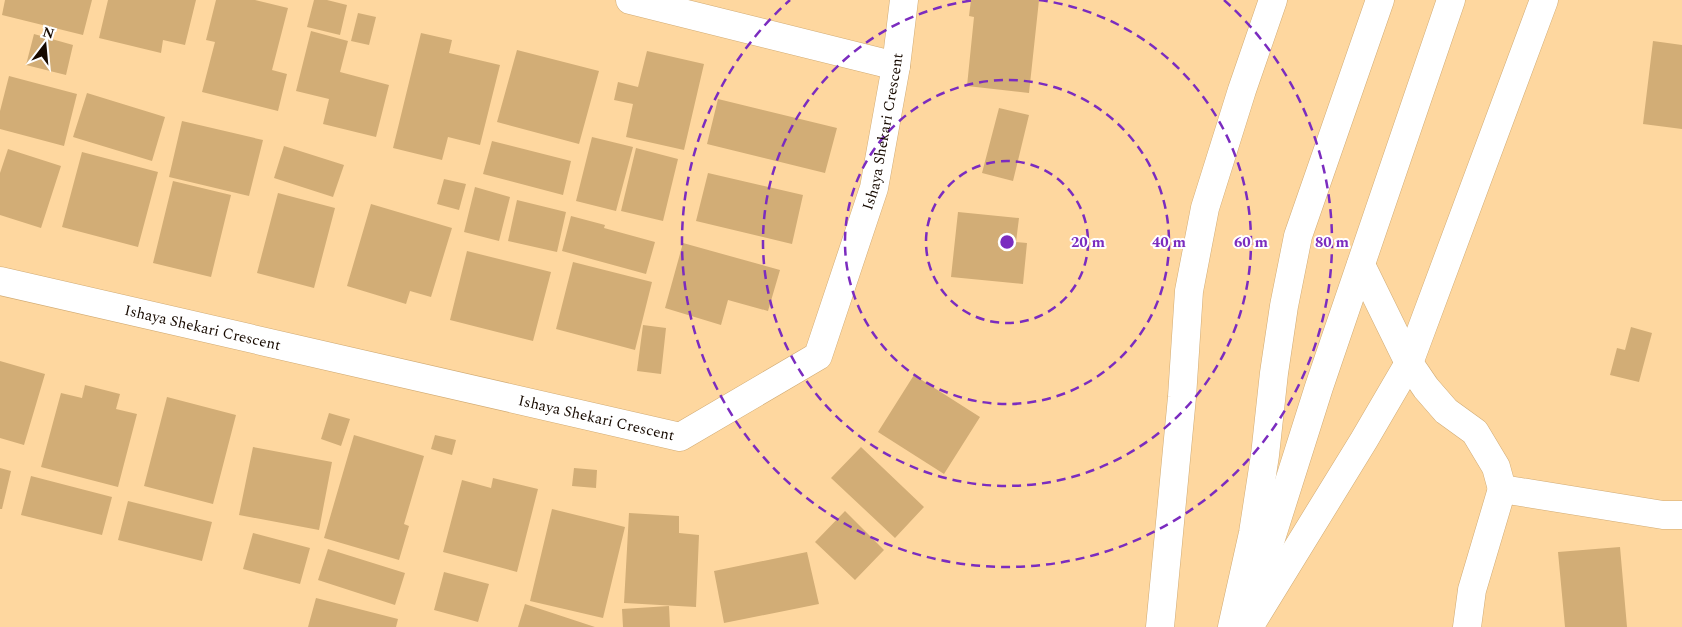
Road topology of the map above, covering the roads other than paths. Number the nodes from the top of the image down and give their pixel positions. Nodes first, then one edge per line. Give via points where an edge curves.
1 (630, 0) edge
2 (904, 0) edge
3 (1273, 0) edge
4 (1380, 0) edge
5 (1451, 0) edge
6 (1544, 0) edge
7 (896, 66) junction
8 (1361, 265) junction
9 (0, 281) edge
10 (1409, 363) junction
11 (1502, 489) junction
12 (1682, 515) edge
13 (1160, 627) edge
14 (1232, 627) edge
15 (1243, 627) edge
16 (1249, 627) edge
17 (1467, 627) edge

1 - 7 main road
2 - 7 main road, Ishaya Shekari Crescent
3 - 13 main road via 1206,208 1189,291
4 - 14 main road via 1298,236 1284,306 1253,533
5 - 8 main road
6 - 10 main road
7 - 9 main road, Ishaya Shekari Crescent via 874,188 818,356 680,437
8 - 10 main road
8 - 15 main road
10 - 11 main road via 1446,410 1475,432 1496,467
10 - 16 main road
11 - 12 main road via 1663,515
11 - 17 main road via 1472,590

